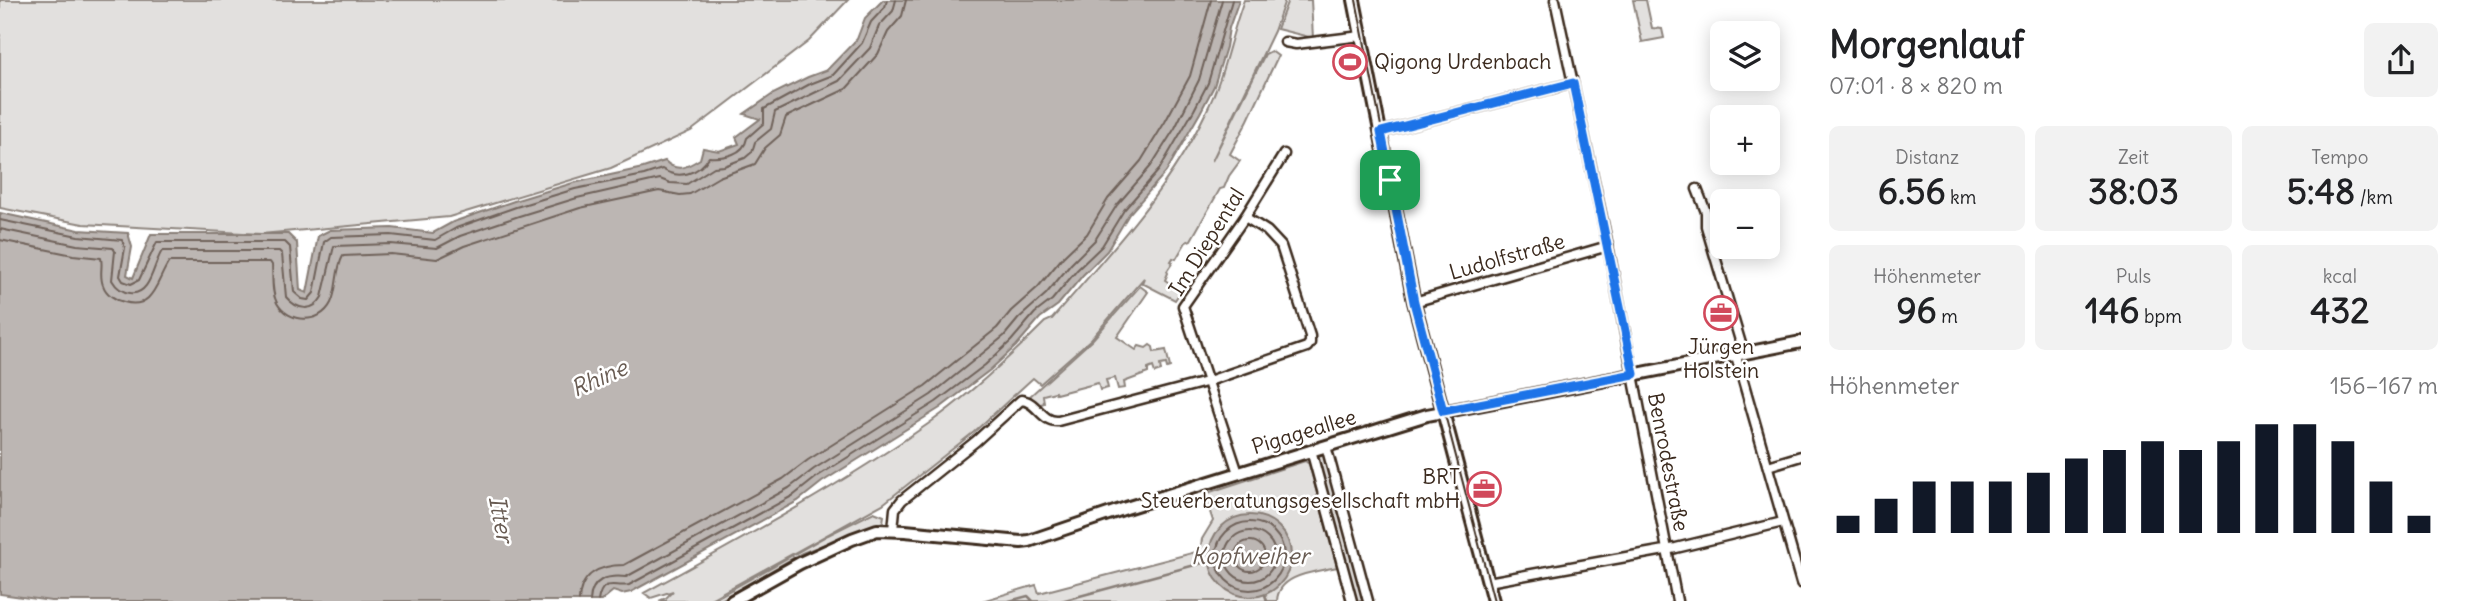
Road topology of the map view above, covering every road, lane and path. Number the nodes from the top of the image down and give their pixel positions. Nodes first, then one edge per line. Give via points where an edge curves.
1 (1354, 0) edge
2 (1555, 0) edge
3 (1361, 36) junction
4 (1285, 42) dead end
5 (1573, 83) junction
6 (1381, 132) junction
7 (1284, 154) dead end
8 (1697, 189) dead end
9 (1245, 217) junction
10 (1608, 246) junction
11 (1414, 302) junction
12 (1801, 342) edge
13 (1740, 355) junction
14 (1634, 374) junction
15 (1206, 382) junction
16 (1443, 411) junction
17 (1326, 446) junction
18 (1311, 450) junction
19 (1801, 456) edge
20 (1768, 466) junction
21 (1238, 472) junction
22 (1783, 522) junction
23 (893, 530) junction
24 (1667, 550) junction
25 (1798, 559) edge
26 (1488, 582) junction
27 (1801, 583) edge
28 (732, 601) edge
29 (1352, 601) edge
30 (1368, 601) edge
31 (1493, 601) edge
32 (1677, 601) edge

1 - 3 street
2 - 5 street, Benrodestraße
3 - 4 street
3 - 6 street
5 - 6 street
5 - 10 street, Benrodestraße
6 - 11 street
7 - 9 street, Im Diepental
8 - 13 street
9 - 15 street, Im Diepental via 1183,306
9 - 15 street via 1281,246 1310,343 1302,351
10 - 11 street, Ludolfstraße
10 - 14 street, Benrodestraße
11 - 16 street
12 - 13 street, Pigageallee
13 - 14 street, Pigageallee
13 - 20 street
14 - 16 street, Pigageallee
14 - 24 street, Benrodestraße
15 - 21 street, Im Diepental
15 - 23 street via 1058,421 1046,419 1031,402 1018,403 902,500 895,509
16 - 17 street, Pigageallee
16 - 26 street
17 - 18 street, Pigageallee
17 - 30 street
18 - 21 street, Pigageallee
18 - 29 street
19 - 20 street
20 - 22 street
21 - 23 street, Pigageallee via 1030,541
22 - 24 street
22 - 25 street
23 - 28 street, Pigageallee via 870,532 842,543
24 - 26 street
24 - 32 street, Benrodestraße
25 - 27 street
26 - 31 street

